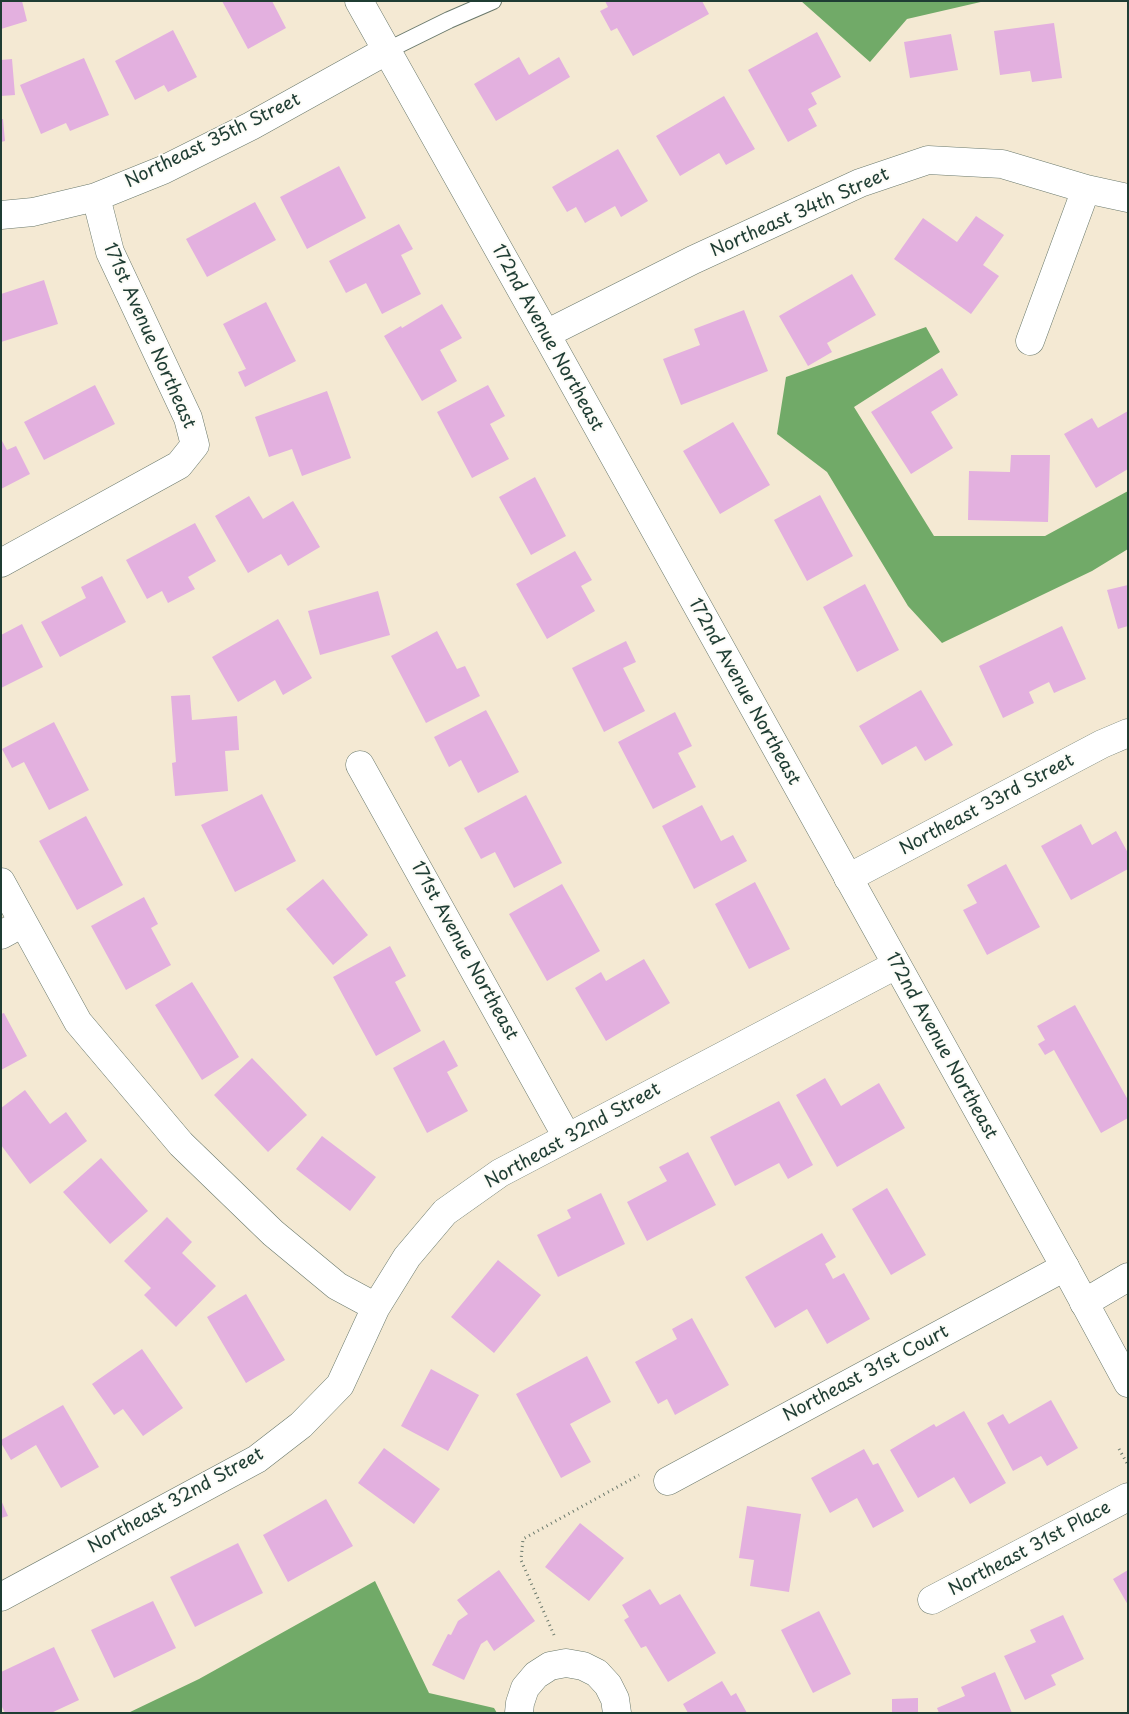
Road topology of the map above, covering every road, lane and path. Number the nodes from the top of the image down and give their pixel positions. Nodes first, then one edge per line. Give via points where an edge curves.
1 (359, 1) edge
2 (493, 1) edge
3 (386, 51) junction
4 (1086, 190) junction
5 (96, 197) junction
6 (1128, 198) edge
7 (1, 215) edge
8 (546, 334) junction
9 (1030, 341) dead end
10 (1, 563) edge
11 (1128, 733) edge
12 (360, 765) dead end
13 (848, 878) junction
14 (1, 882) edge
15 (12, 929) edge
16 (896, 965) junction
17 (567, 1137) junction
18 (1065, 1267) junction
19 (1128, 1277) edge
20 (1084, 1304) junction
21 (376, 1307) junction
22 (1128, 1383) edge
23 (1119, 1449) dead end
24 (1128, 1465) edge
25 (668, 1481) joint
26 (1128, 1497) edge
27 (1, 1597) edge
28 (932, 1600) dead end
29 (566, 1663) junction
30 (519, 1713) edge
31 (617, 1713) edge

1 - 3 street, 172nd Avenue Northeast
2 - 3 lane
3 - 5 street, Northeast 35th Street via 251,126 163,170
3 - 8 street, 172nd Avenue Northeast
4 - 6 street, Northeast 34th Street
4 - 8 street, Northeast 34th Street via 1002,164 928,160 860,183 693,260
4 - 9 street
5 - 7 street, Northeast 35th Street via 33,212
5 - 10 street, 171st Avenue Northeast via 110,252 188,418 195,445 179,465
8 - 13 street, 172nd Avenue Northeast
11 - 13 street, Northeast 33rd Street
12 - 17 street, 171st Avenue Northeast
13 - 16 street, 172nd Avenue Northeast
14 - 15 street
15 - 21 street via 78,1022 182,1144 272,1234 337,1286
16 - 17 street, Northeast 32nd Street
16 - 18 street, 172nd Avenue Northeast
17 - 21 street, Northeast 32nd Street via 500,1173 445,1212 407,1257
18 - 20 street, 172nd Avenue Northeast
18 - 25 street, Northeast 31st Court
19 - 20 street
20 - 22 street, 172nd Avenue Northeast
21 - 27 street, Northeast 32nd Street via 340,1385 301,1425 257,1458
23 - 24 path
25 - 29 path via 647,1471 523,1539 521,1560
26 - 28 street, Northeast 31st Place
29 - 30 street via 550,1666 536,1675 526,1688
29 - 31 street via 597,1673 615,1699

